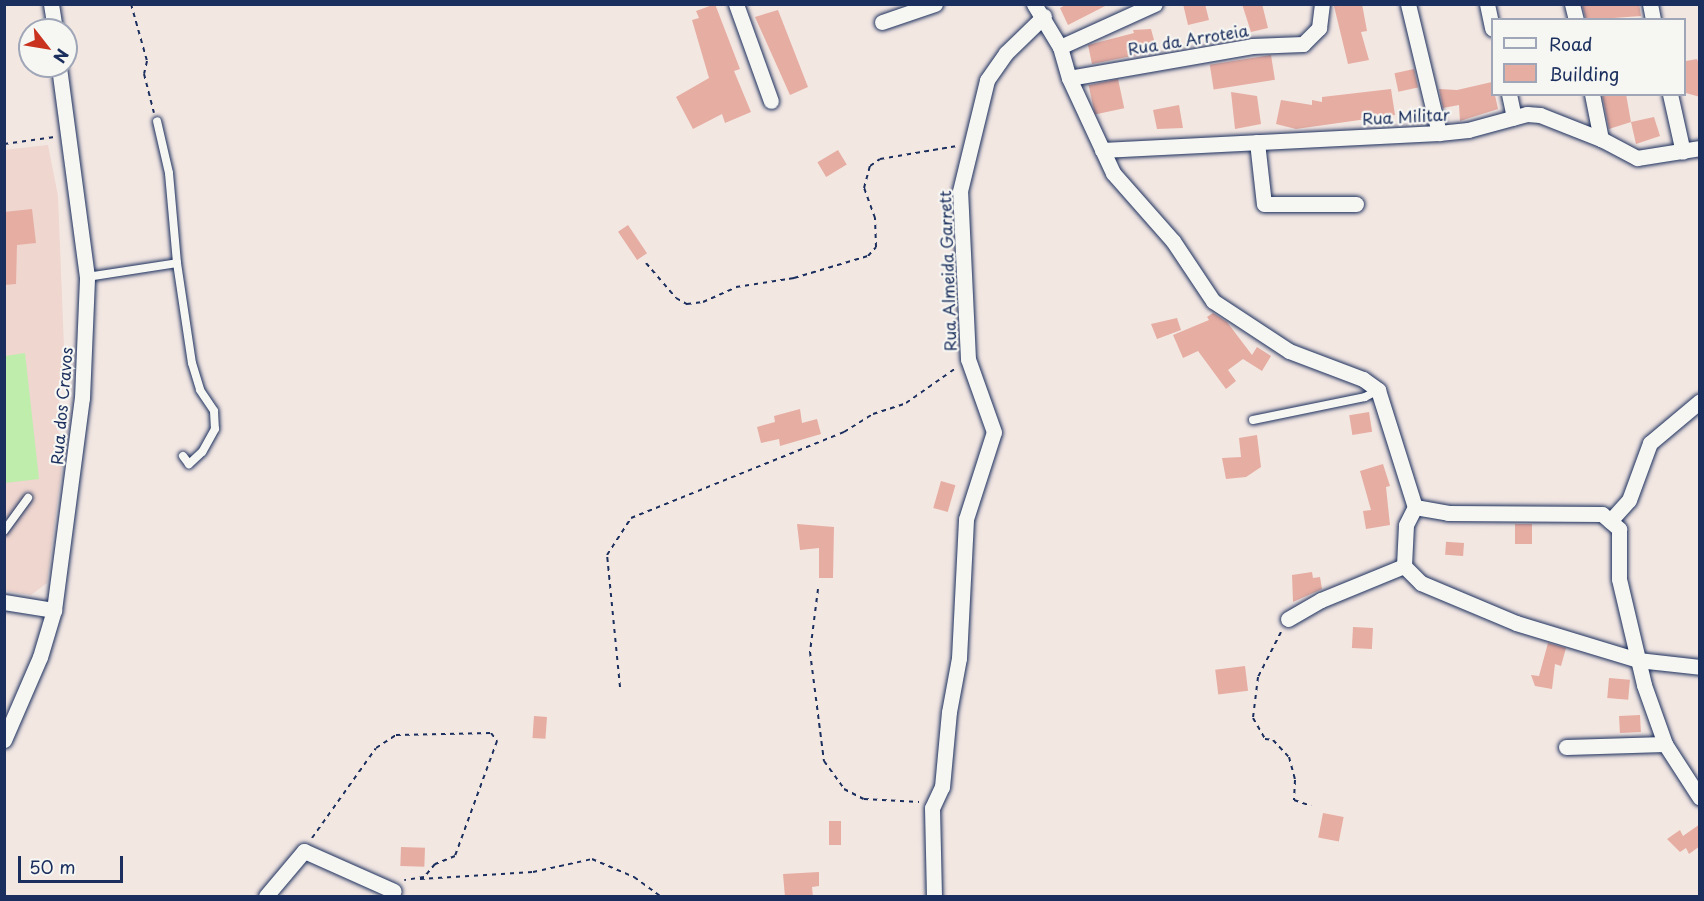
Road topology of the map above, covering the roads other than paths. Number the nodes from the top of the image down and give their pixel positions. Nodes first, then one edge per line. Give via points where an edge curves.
1 (736, 4) edge
2 (935, 4) edge
3 (1155, 4) edge
4 (1322, 4) edge
5 (1408, 4) edge
6 (1487, 4) edge
7 (1039, 10) edge
8 (882, 22) dead end
9 (1491, 23) edge
10 (1060, 46) junction
11 (61, 78) edge
12 (1069, 78) junction
13 (1509, 96) edge
14 (1592, 96) edge
15 (1670, 96) edge
16 (771, 100) dead end
17 (1514, 117) junction
18 (157, 121) road end
19 (1439, 133) junction
20 (1601, 140) junction
21 (1257, 142) junction
22 (1700, 148) edge
23 (1102, 150) junction
24 (1683, 152) junction
25 (1356, 204) dead end
26 (177, 263) junction
27 (87, 277) junction
28 (1378, 390) junction
29 (1700, 400) edge
30 (1253, 420) dead end
31 (183, 456) dead end
32 (28, 498) dead end
33 (1415, 507) junction
34 (1610, 521) junction
35 (4, 531) edge
36 (1404, 566) junction
37 (4, 602) edge
38 (54, 610) junction
39 (1288, 619) road end
40 (1638, 660) junction
41 (1700, 667) edge
42 (4, 740) edge
43 (1665, 744) junction
44 (1566, 747) dead end
45 (1700, 798) edge
46 (394, 891) dead end
47 (266, 897) edge
48 (934, 897) edge

1 - 16 street
2 - 8 street
3 - 10 street
4 - 12 street, Rua da Arroteia via 1319,28 1303,44 1252,46
5 - 19 street
6 - 9 street
7 - 10 street
7 - 48 street, Rua Almeida Garrett via 991,73 960,192 968,359 994,432 966,519 959,658 942,787 934,803
10 - 12 street
11 - 27 street, Rua dos Cravos
12 - 23 street
13 - 17 street
14 - 20 street
15 - 24 street
17 - 19 street, Rua Militar via 1468,130
17 - 20 street, Rua Militar via 1540,115
18 - 26 lane via 169,173
19 - 21 street, Rua Militar
20 - 24 street, Rua Militar via 1637,158
21 - 23 street, Rua Militar
21 - 25 street via 1264,204
22 - 24 street, Rua Militar
23 - 28 street via 1113,173 1173,241 1213,301 1289,351 1363,379
26 - 27 lane
26 - 31 lane via 192,363 200,390 214,411 215,429 202,452 189,464
27 - 38 street, Rua dos Cravos via 82,398
28 - 30 lane via 1365,397
28 - 33 street
29 - 34 street via 1650,443 1629,500
32 - 35 lane
33 - 34 street via 1448,513 1602,514
33 - 36 street via 1406,525
34 - 40 street via 1619,529 1619,579
36 - 39 street via 1321,600
36 - 40 street via 1421,583 1516,623
37 - 38 street
38 - 42 street, Rua dos Cravos via 40,657
40 - 41 street
40 - 43 street
43 - 44 street
43 - 45 street
46 - 47 street via 304,850

